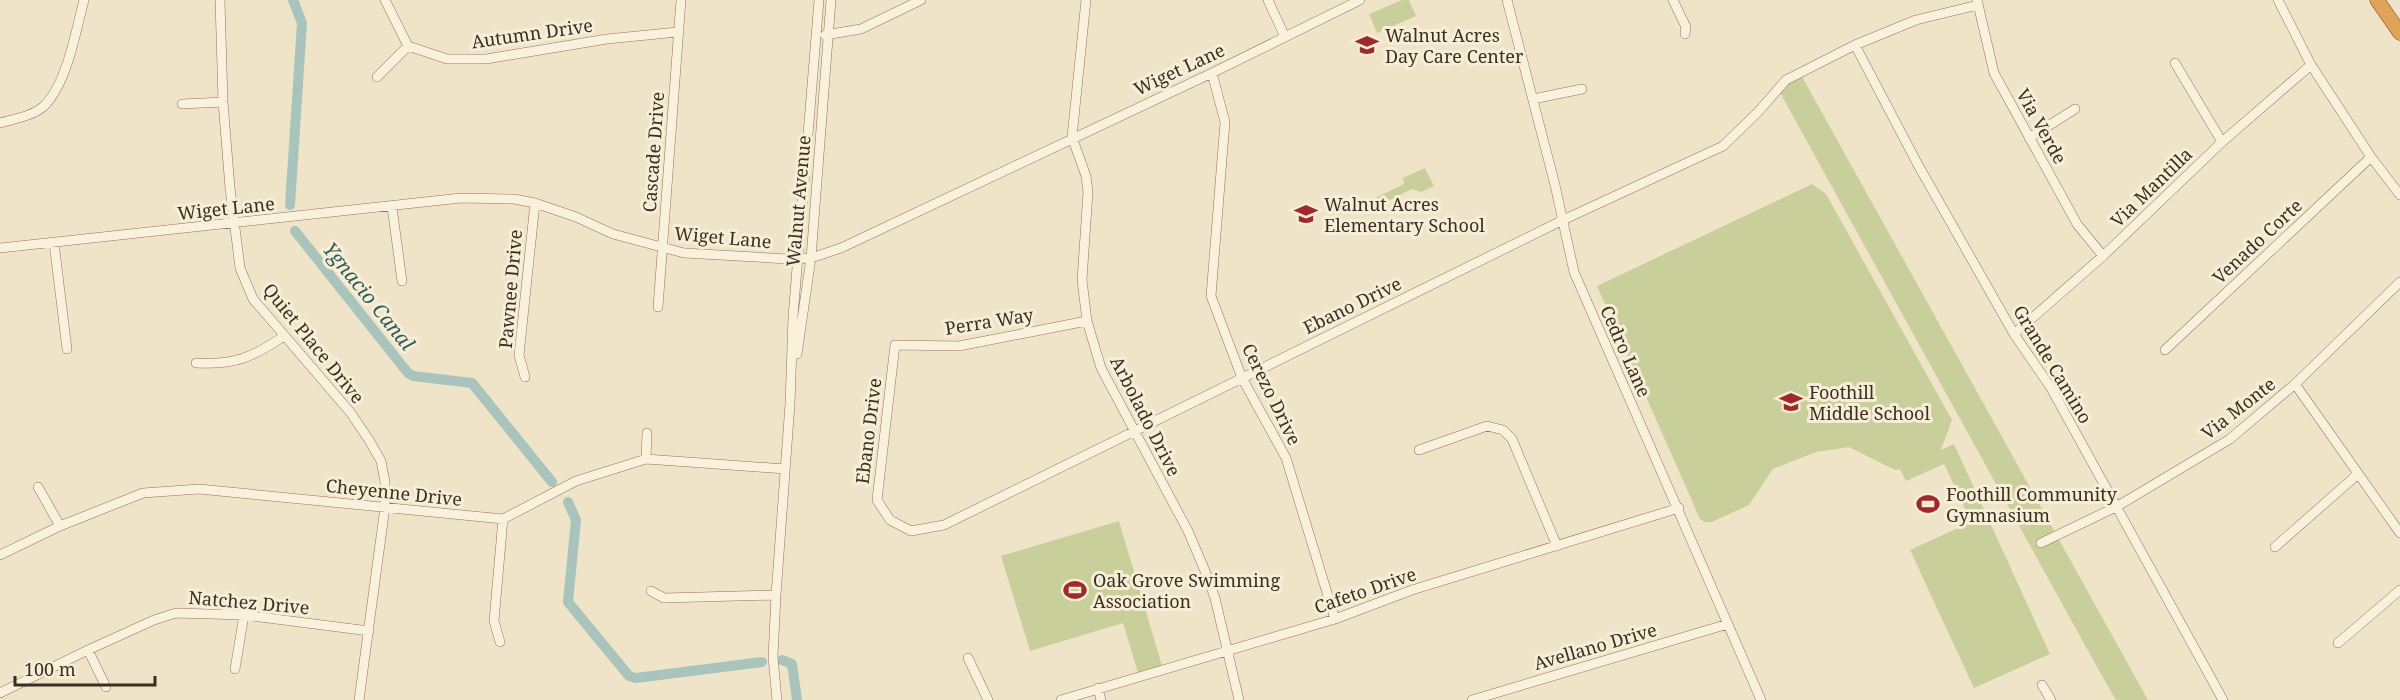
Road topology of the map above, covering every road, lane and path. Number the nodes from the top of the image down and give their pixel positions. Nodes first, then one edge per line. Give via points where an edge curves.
1 (84, 0) edge
2 (220, 0) edge
3 (386, 0) edge
4 (681, 0) edge
5 (819, 0) edge
6 (831, 0) edge
7 (921, 0) edge
8 (1086, 0) edge
9 (1268, 0) edge
10 (1360, 0) edge
11 (1507, 0) edge
12 (1672, 0) edge
13 (2278, 0) edge
14 (2377, 0) edge
15 (1977, 2) edge
16 (678, 32) junction
17 (2400, 33) edge
18 (816, 34) junction
19 (1685, 34) dead end
20 (829, 35) junction
21 (1285, 37) junction
22 (1856, 45) junction
23 (408, 46) junction
24 (2175, 63) dead end
25 (2311, 65) junction
26 (1212, 73) junction
27 (378, 77) dead end
28 (1582, 89) dead end
29 (1533, 99) junction
30 (223, 102) junction
31 (182, 104) dead end
32 (2075, 109) dead end
33 (0, 123) edge
34 (1072, 137) junction
35 (2029, 138) junction
36 (2222, 142) junction
37 (2371, 157) junction
38 (2400, 195) edge
39 (535, 203) junction
40 (392, 207) junction
41 (1563, 220) junction
42 (234, 223) junction
43 (54, 243) junction
44 (0, 248) edge
45 (663, 249) junction
46 (2103, 256) junction
47 (810, 258) junction
48 (798, 259) junction
49 (402, 281) dead end
50 (2400, 282) edge
51 (657, 307) dead end
52 (1088, 321) junction
53 (2014, 334) junction
54 (284, 336) junction
55 (895, 345) joint
56 (67, 349) dead end
57 (2165, 350) dead end
58 (196, 363) dead end
59 (525, 377) dead end
60 (1242, 378) junction
61 (2295, 384) junction
62 (790, 404) junction
63 (1133, 431) junction
64 (647, 433) dead end
65 (1419, 450) dead end
66 (646, 459) junction
67 (785, 469) junction
68 (2358, 474) junction
69 (38, 487) dead end
70 (385, 507) junction
71 (2116, 507) junction
72 (1679, 508) junction
73 (502, 519) junction
74 (60, 526) junction
75 (2400, 533) edge
76 (2041, 543) dead end
77 (1557, 546) junction
78 (2275, 548) dead end
79 (0, 555) edge
80 (2400, 590) edge
81 (651, 591) dead end
82 (776, 595) junction
83 (244, 615) junction
84 (1335, 619) junction
85 (1728, 624) junction
86 (369, 631) junction
87 (500, 642) dead end
88 (2338, 643) dead end
89 (88, 650) junction
90 (1227, 650) junction
91 (968, 658) dead end
92 (235, 669) dead end
93 (2042, 685) dead end
94 (106, 687) dead end
95 (1098, 688) junction
96 (0, 693) edge
97 (359, 700) edge
98 (777, 700) edge
99 (988, 700) edge
100 (1061, 700) edge
101 (1101, 700) edge
102 (1239, 700) edge
103 (1472, 700) edge
104 (1761, 700) edge
105 (2051, 700) edge
106 (2223, 700) edge

1 - 33 street via 57,89 44,106
2 - 30 street, Quiet Place Drive
3 - 23 street
4 - 16 street, Cascade Drive
5 - 18 street, Walnut Avenue
6 - 20 street, Walnut Avenue
7 - 20 street via 861,29
8 - 34 street
9 - 21 street
10 - 21 street, Wiget Lane
11 - 29 street, Cedro Lane
12 - 19 street via 1686,27
13 - 25 street
14 - 17 highway
15 - 22 street, Ebano Drive via 1916,20
15 - 35 street, Via Verde via 1994,73
16 - 23 street, Autumn Drive via 486,59 447,59
16 - 45 street, Cascade Drive
18 - 20 street
18 - 48 street, Walnut Avenue
20 - 47 street, Walnut Avenue
21 - 26 street, Wiget Lane
22 - 41 street, Ebano Drive via 1786,80 1723,146
22 - 53 street, Grande Camino via 1917,163
23 - 27 street
24 - 36 street
25 - 36 street, Via Mantilla
25 - 37 street
26 - 34 street, Wiget Lane
26 - 60 street, Cerezo Drive via 1225,122 1211,296
28 - 29 street
29 - 41 street, Cedro Lane
30 - 31 street
30 - 42 street, Quiet Place Drive
32 - 35 street
34 - 47 street, Wiget Lane via 841,248
34 - 52 street, Arbolado Drive via 1088,192 1082,280
35 - 46 street, Via Verde via 2077,224
36 - 46 street, Via Mantilla
37 - 38 street
37 - 57 street, Venado Corte
39 - 40 street, Wiget Lane via 489,197
39 - 45 street, Wiget Lane
39 - 59 street, Pawnee Drive via 519,356
40 - 42 street, Wiget Lane
40 - 49 street
41 - 60 street, Ebano Drive
41 - 72 street, Cedro Lane via 1574,272 1584,297
42 - 43 street, Wiget Lane
42 - 54 street, Quiet Place Drive via 240,268 253,299
43 - 44 street, Wiget Lane
43 - 56 street
45 - 48 street, Wiget Lane
45 - 51 street, Cascade Drive
46 - 53 street, Via Mantilla
47 - 48 street, Wiget Lane
47 - 62 street, Walnut Avenue
48 - 62 street, Walnut Avenue
50 - 61 street, Via Monte
52 - 55 street, Perra Way via 959,346
52 - 63 street, Arbolado Drive via 1101,368
53 - 71 street, Grande Camino via 2051,388
54 - 58 street via 258,354 237,361
54 - 70 street, Quiet Place Drive via 350,412 369,440 386,482
55 - 63 street, Ebano Drive via 877,500 890,520 911,531 944,525
60 - 63 street, Ebano Drive
60 - 84 street, Cerezo Drive via 1286,458
61 - 68 street
61 - 71 street, Via Monte via 2230,439
62 - 67 street, Walnut Avenue
63 - 90 street, Arbolado Drive via 1188,531 1215,598
64 - 66 street
65 - 77 street via 1487,426 1503,430 1512,440
66 - 67 street
66 - 73 street via 576,481
67 - 82 street, Walnut Avenue
68 - 75 street
68 - 78 street
69 - 74 street
70 - 73 street, Cheyenne Drive
70 - 74 street, Cheyenne Drive via 199,489 143,493
70 - 86 street, Quiet Place Drive
71 - 76 street, Via Monte
71 - 106 street, Grande Camino
72 - 77 street, Cafeto Drive
72 - 85 street, Cedro Lane
73 - 87 street via 494,621
74 - 79 street, Cheyenne Drive
77 - 84 street, Cafeto Drive via 1412,590
80 - 88 street
81 - 82 street via 664,598
82 - 98 street, Walnut Avenue via 773,657
83 - 86 street, Natchez Drive
83 - 89 street, Natchez Drive via 176,613
83 - 92 street
84 - 90 street, Cafeto Drive
85 - 103 street, Avellano Drive
85 - 104 street, Cedro Lane
86 - 97 street, Quiet Place Drive
89 - 94 street
89 - 96 street, Natchez Drive
90 - 95 street, Cafeto Drive
90 - 102 street, Arbolado Drive
91 - 99 street
93 - 105 street
95 - 100 street, Cafeto Drive
95 - 101 street

